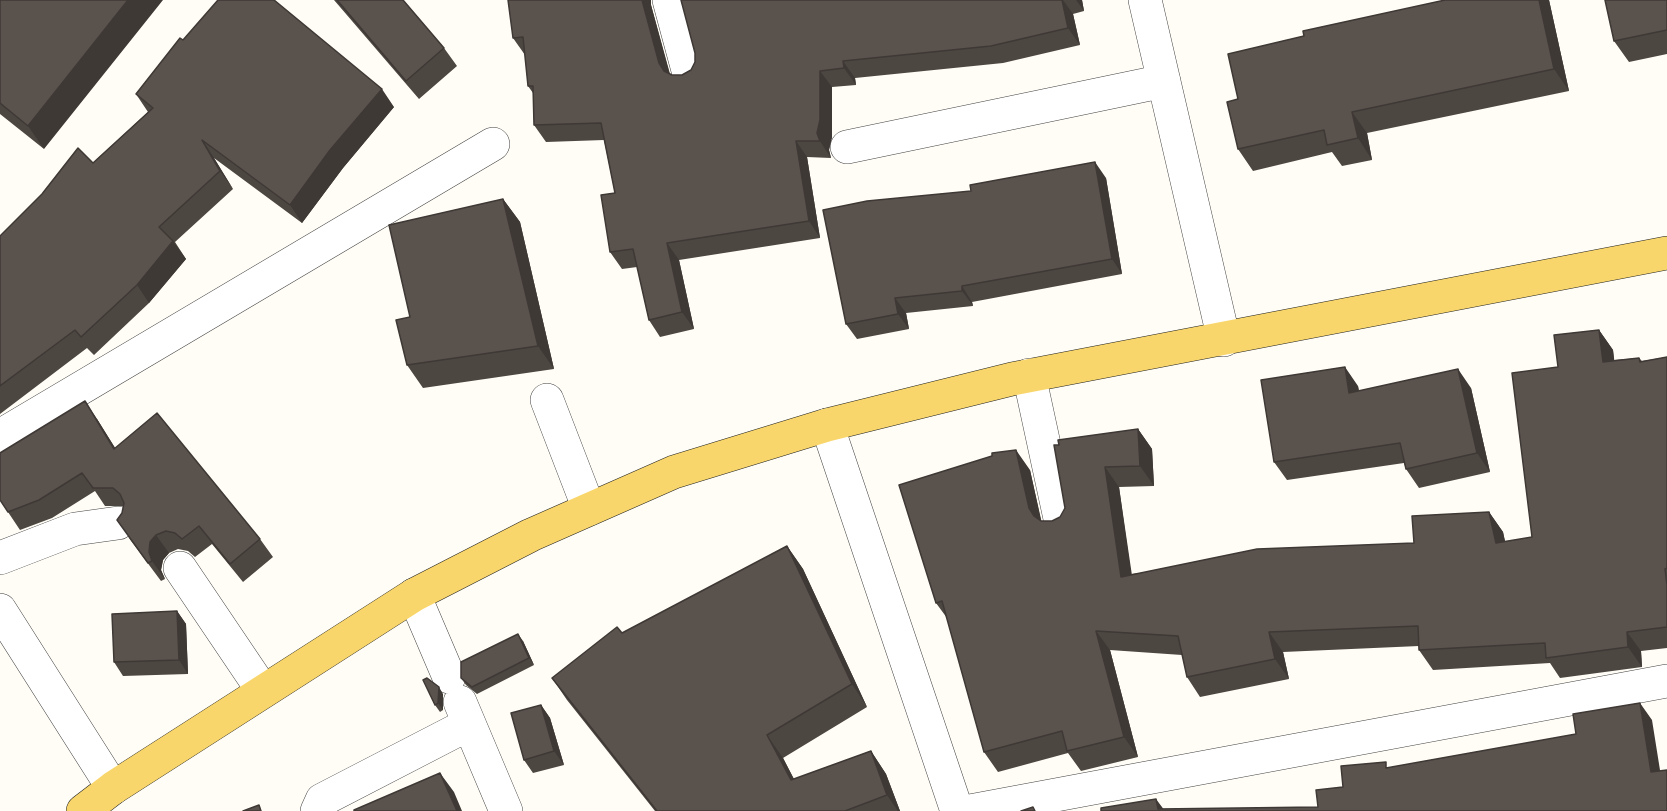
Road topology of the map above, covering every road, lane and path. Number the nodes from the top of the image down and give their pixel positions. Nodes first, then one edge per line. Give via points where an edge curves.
1 (669, 0) edge
2 (1145, 0) edge
3 (689, 74) edge
4 (1164, 81) junction
5 (493, 144) dead end
6 (847, 147) dead end
7 (1667, 253) edge
8 (1224, 340) junction
9 (1029, 375) junction
10 (547, 400) dead end
11 (827, 426) junction
12 (0, 436) edge
13 (589, 509) junction
14 (118, 523) edge
15 (1060, 523) edge
16 (0, 558) edge
17 (180, 568) dead end
18 (414, 595) junction
19 (0, 610) edge
20 (1667, 681) edge
21 (263, 691) junction
22 (459, 701) junction
23 (112, 788) junction
24 (83, 811) edge
25 (317, 811) edge
26 (506, 811) edge
27 (957, 811) edge
28 (970, 811) edge

1 - 3 street
2 - 4 street
4 - 6 street
4 - 8 street
5 - 12 street
7 - 8 main road
8 - 9 main road
9 - 11 main road
9 - 15 street
10 - 13 street
11 - 13 main road via 674,472
11 - 27 street
13 - 18 main road
14 - 16 street via 75,529
17 - 21 street
18 - 21 main road
18 - 22 street
19 - 23 street
20 - 28 street
21 - 23 main road
22 - 25 street via 322,800
22 - 26 street
23 - 24 main road

